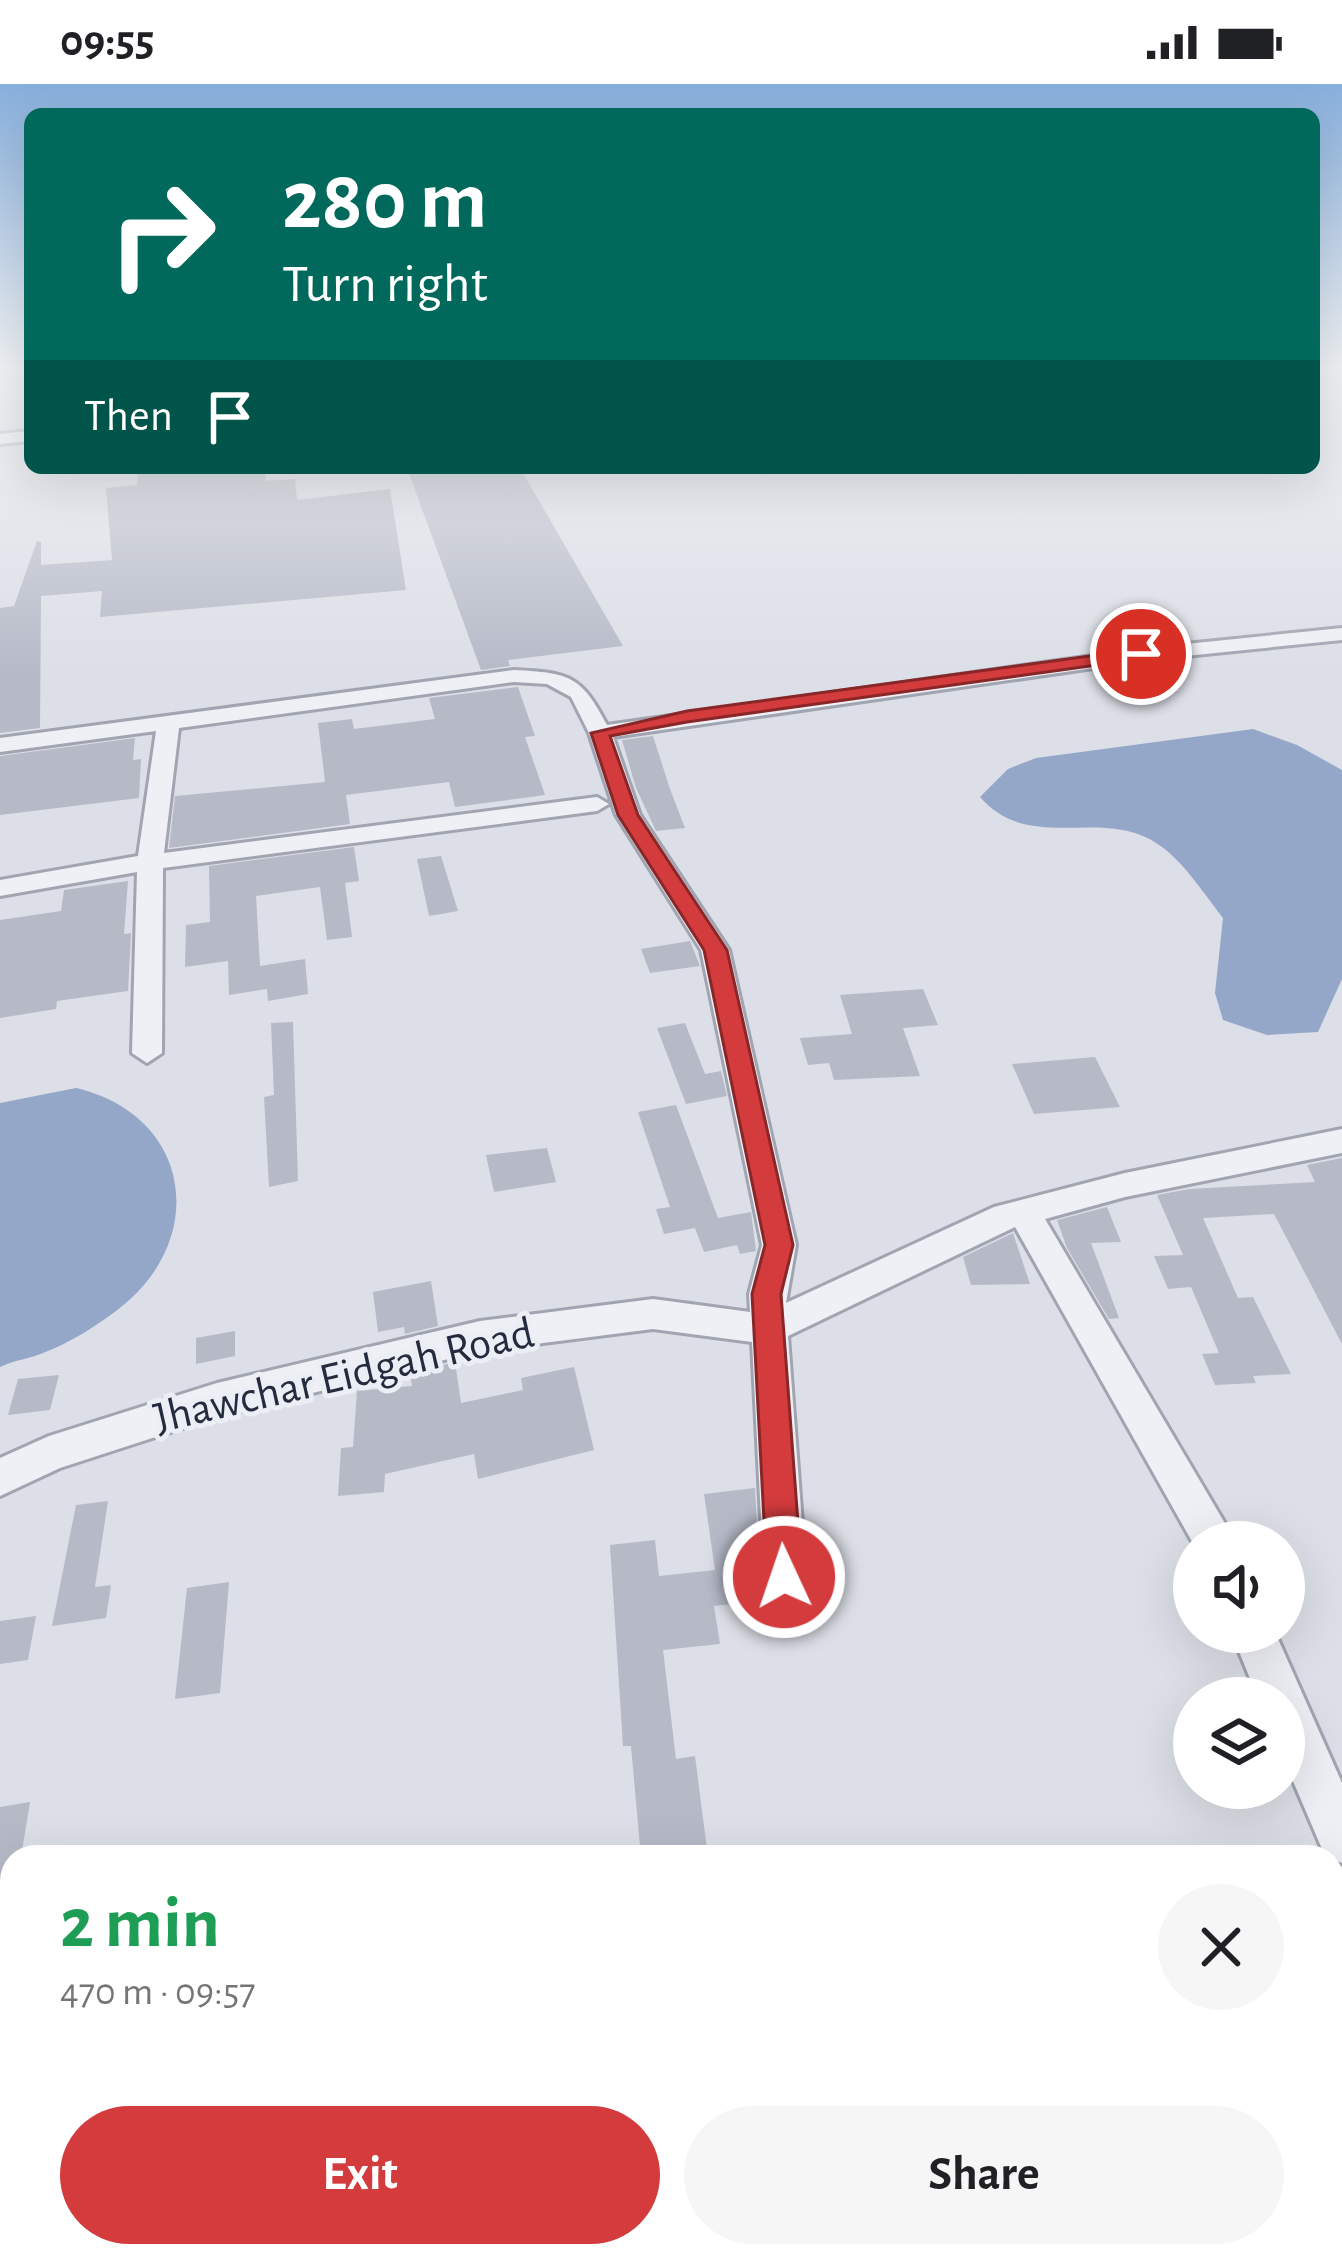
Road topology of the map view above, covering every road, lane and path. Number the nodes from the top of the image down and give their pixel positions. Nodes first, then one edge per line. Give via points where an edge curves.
1 (1342, 634) edge
2 (168, 723) junction
3 (600, 733) junction
4 (0, 745) edge
5 (597, 804) dead end
6 (150, 862) junction
7 (0, 888) edge
8 (147, 1053) dead end
9 (1342, 1141) edge
10 (1023, 1212) junction
11 (769, 1328) junction
12 (0, 1478) edge
13 (1202, 1521) edge
14 (784, 1577) dead end
15 (1305, 1755) edge
16 (1342, 1839) edge

1 - 3 street via 1176,648
2 - 3 street via 536,676 580,693
2 - 4 street
2 - 6 street
3 - 11 street via 628,815 716,950 779,1245 766,1294
5 - 6 street
6 - 7 street
6 - 8 street
9 - 10 street
10 - 11 street via 936,1245
10 - 13 street
11 - 12 street, Jhawchar Eidgah Road via 653,1314 480,1336 217,1400 49,1454
11 - 14 street
15 - 16 street

